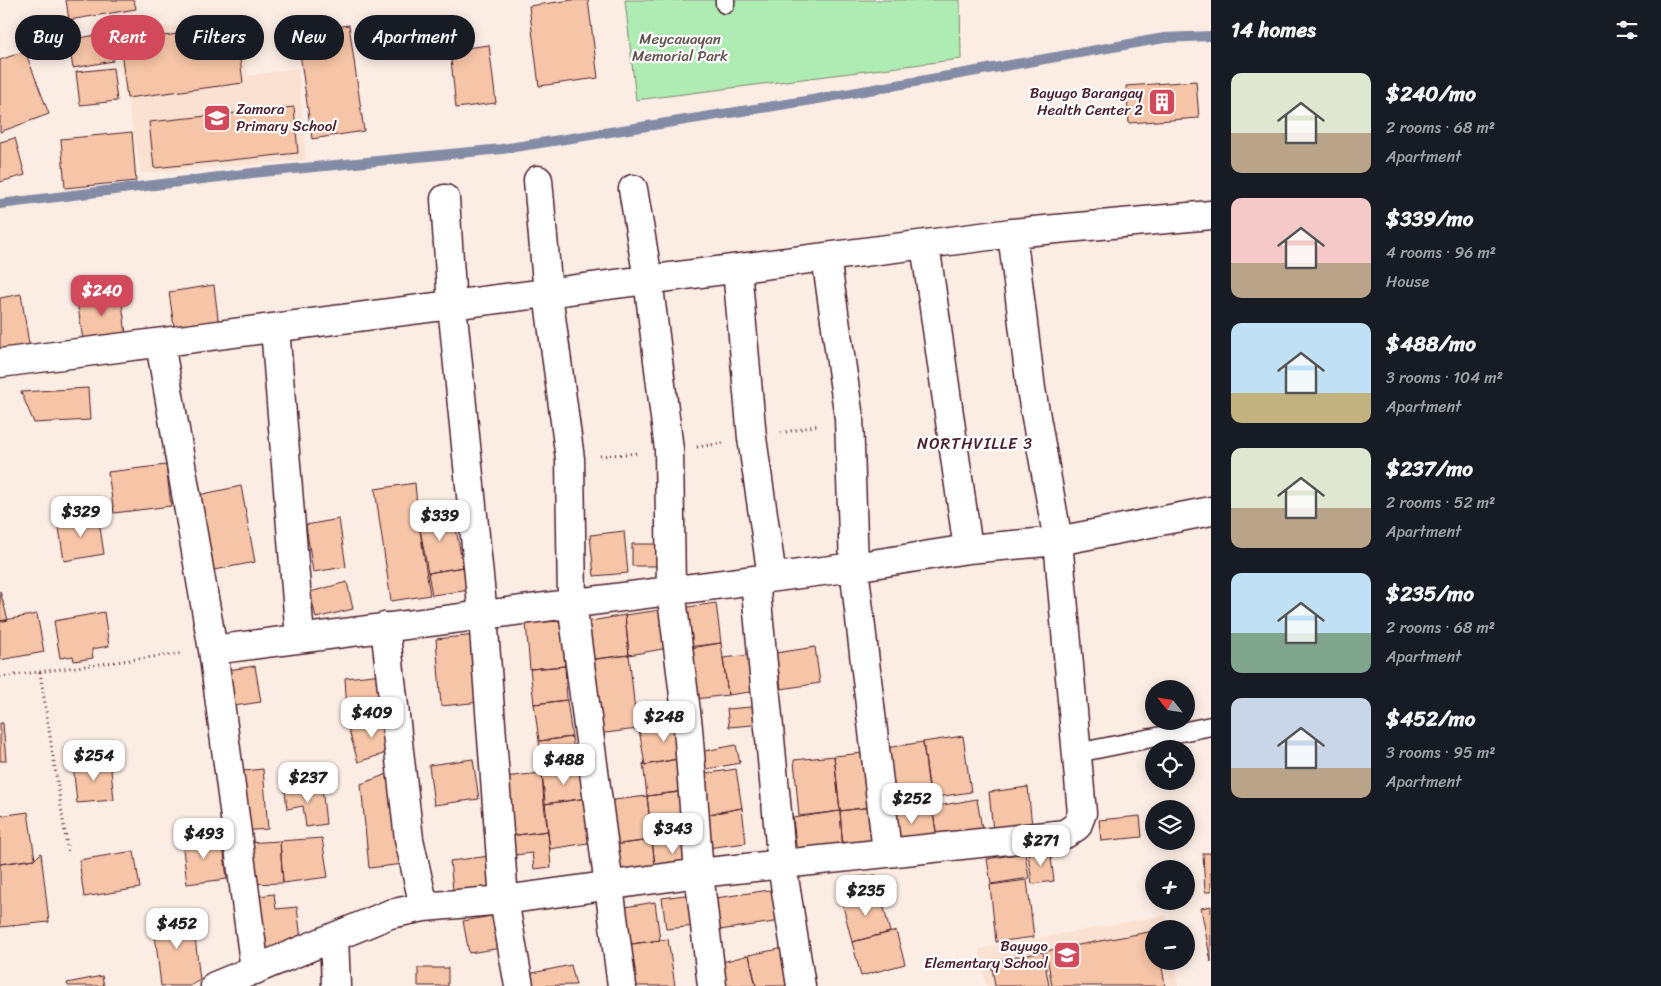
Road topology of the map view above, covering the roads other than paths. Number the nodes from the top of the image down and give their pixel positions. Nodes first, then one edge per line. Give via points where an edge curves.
1 (538, 180) dead end
2 (633, 189) dead end
3 (445, 199) dead end
4 (1211, 215) edge
5 (1012, 233) junction
6 (925, 244) junction
7 (826, 257) junction
8 (738, 269) junction
9 (648, 279) junction
10 (548, 294) junction
11 (452, 306) junction
12 (275, 328) junction
13 (160, 343) junction
14 (0, 363) edge
15 (1211, 511) edge
16 (1058, 541) junction
17 (968, 549) junction
18 (854, 567) junction
19 (764, 578) junction
20 (671, 590) junction
21 (572, 603) junction
22 (483, 616) junction
23 (385, 627) junction
24 (300, 638) junction
25 (213, 650) junction
26 (1211, 726) edge
27 (1077, 753) junction
28 (887, 852) junction
29 (782, 865) junction
30 (699, 873) junction
31 (609, 886) junction
32 (504, 900) junction
33 (424, 906) junction
34 (334, 937) junction
35 (255, 970) junction
36 (215, 986) edge
37 (336, 986) edge
38 (518, 986) edge
39 (622, 986) edge
40 (712, 986) edge
41 (801, 986) edge

1 - 10 street
2 - 9 street
3 - 11 street
4 - 5 street
5 - 6 street
5 - 16 street via 1031,390
6 - 7 street
6 - 17 street
7 - 8 street
7 - 18 street via 849,418
8 - 9 street
8 - 19 street
9 - 10 street
9 - 20 street via 669,450
10 - 11 street
10 - 21 street via 570,459
11 - 12 street
11 - 22 street
12 - 13 street
12 - 24 street
13 - 14 street
13 - 25 street
15 - 16 street
16 - 17 street
16 - 27 street
17 - 18 street
18 - 19 street
18 - 28 street
19 - 20 street
19 - 29 street
20 - 21 street
20 - 30 street via 688,728
21 - 22 street
21 - 31 street
22 - 23 street
22 - 32 street
23 - 24 street
23 - 33 street via 409,839
24 - 25 street
25 - 35 street
26 - 27 lane
27 - 28 street via 1082,813 1076,826 1064,834
28 - 29 street
29 - 30 street
29 - 41 street
30 - 31 street
30 - 40 street
31 - 32 street
31 - 39 street
32 - 33 street
32 - 38 street
33 - 34 street via 390,914
34 - 35 street
34 - 37 street
35 - 36 street

